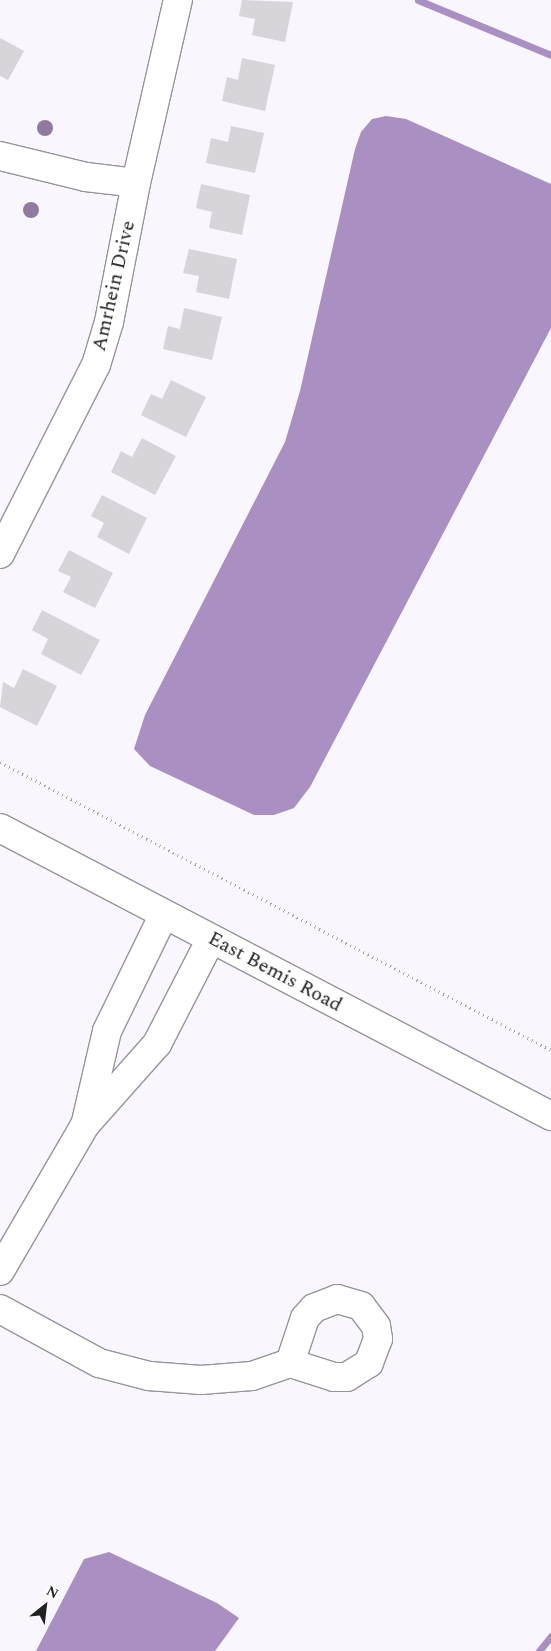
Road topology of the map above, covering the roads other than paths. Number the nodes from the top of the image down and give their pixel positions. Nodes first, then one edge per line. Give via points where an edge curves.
1 (178, 0) edge
2 (0, 156) edge
3 (136, 183) junction
4 (3, 540) edge
5 (0, 828) edge
6 (164, 914) junction
7 (211, 939) junction
8 (551, 1116) edge
9 (85, 1126) junction
10 (0, 1271) edge
11 (0, 1309) edge
12 (290, 1363) dead end

1 - 3 street, Amrhein Drive
2 - 3 street via 78,176
3 - 4 street, Amrhein Drive via 109,322 96,365
5 - 6 street, East Bemis Road
6 - 7 street, East Bemis Road
6 - 9 street via 107,1031
7 - 8 street, East Bemis Road
7 - 9 street via 157,1044
9 - 10 street
11 - 12 street via 99,1363 149,1376 201,1380 252,1376

